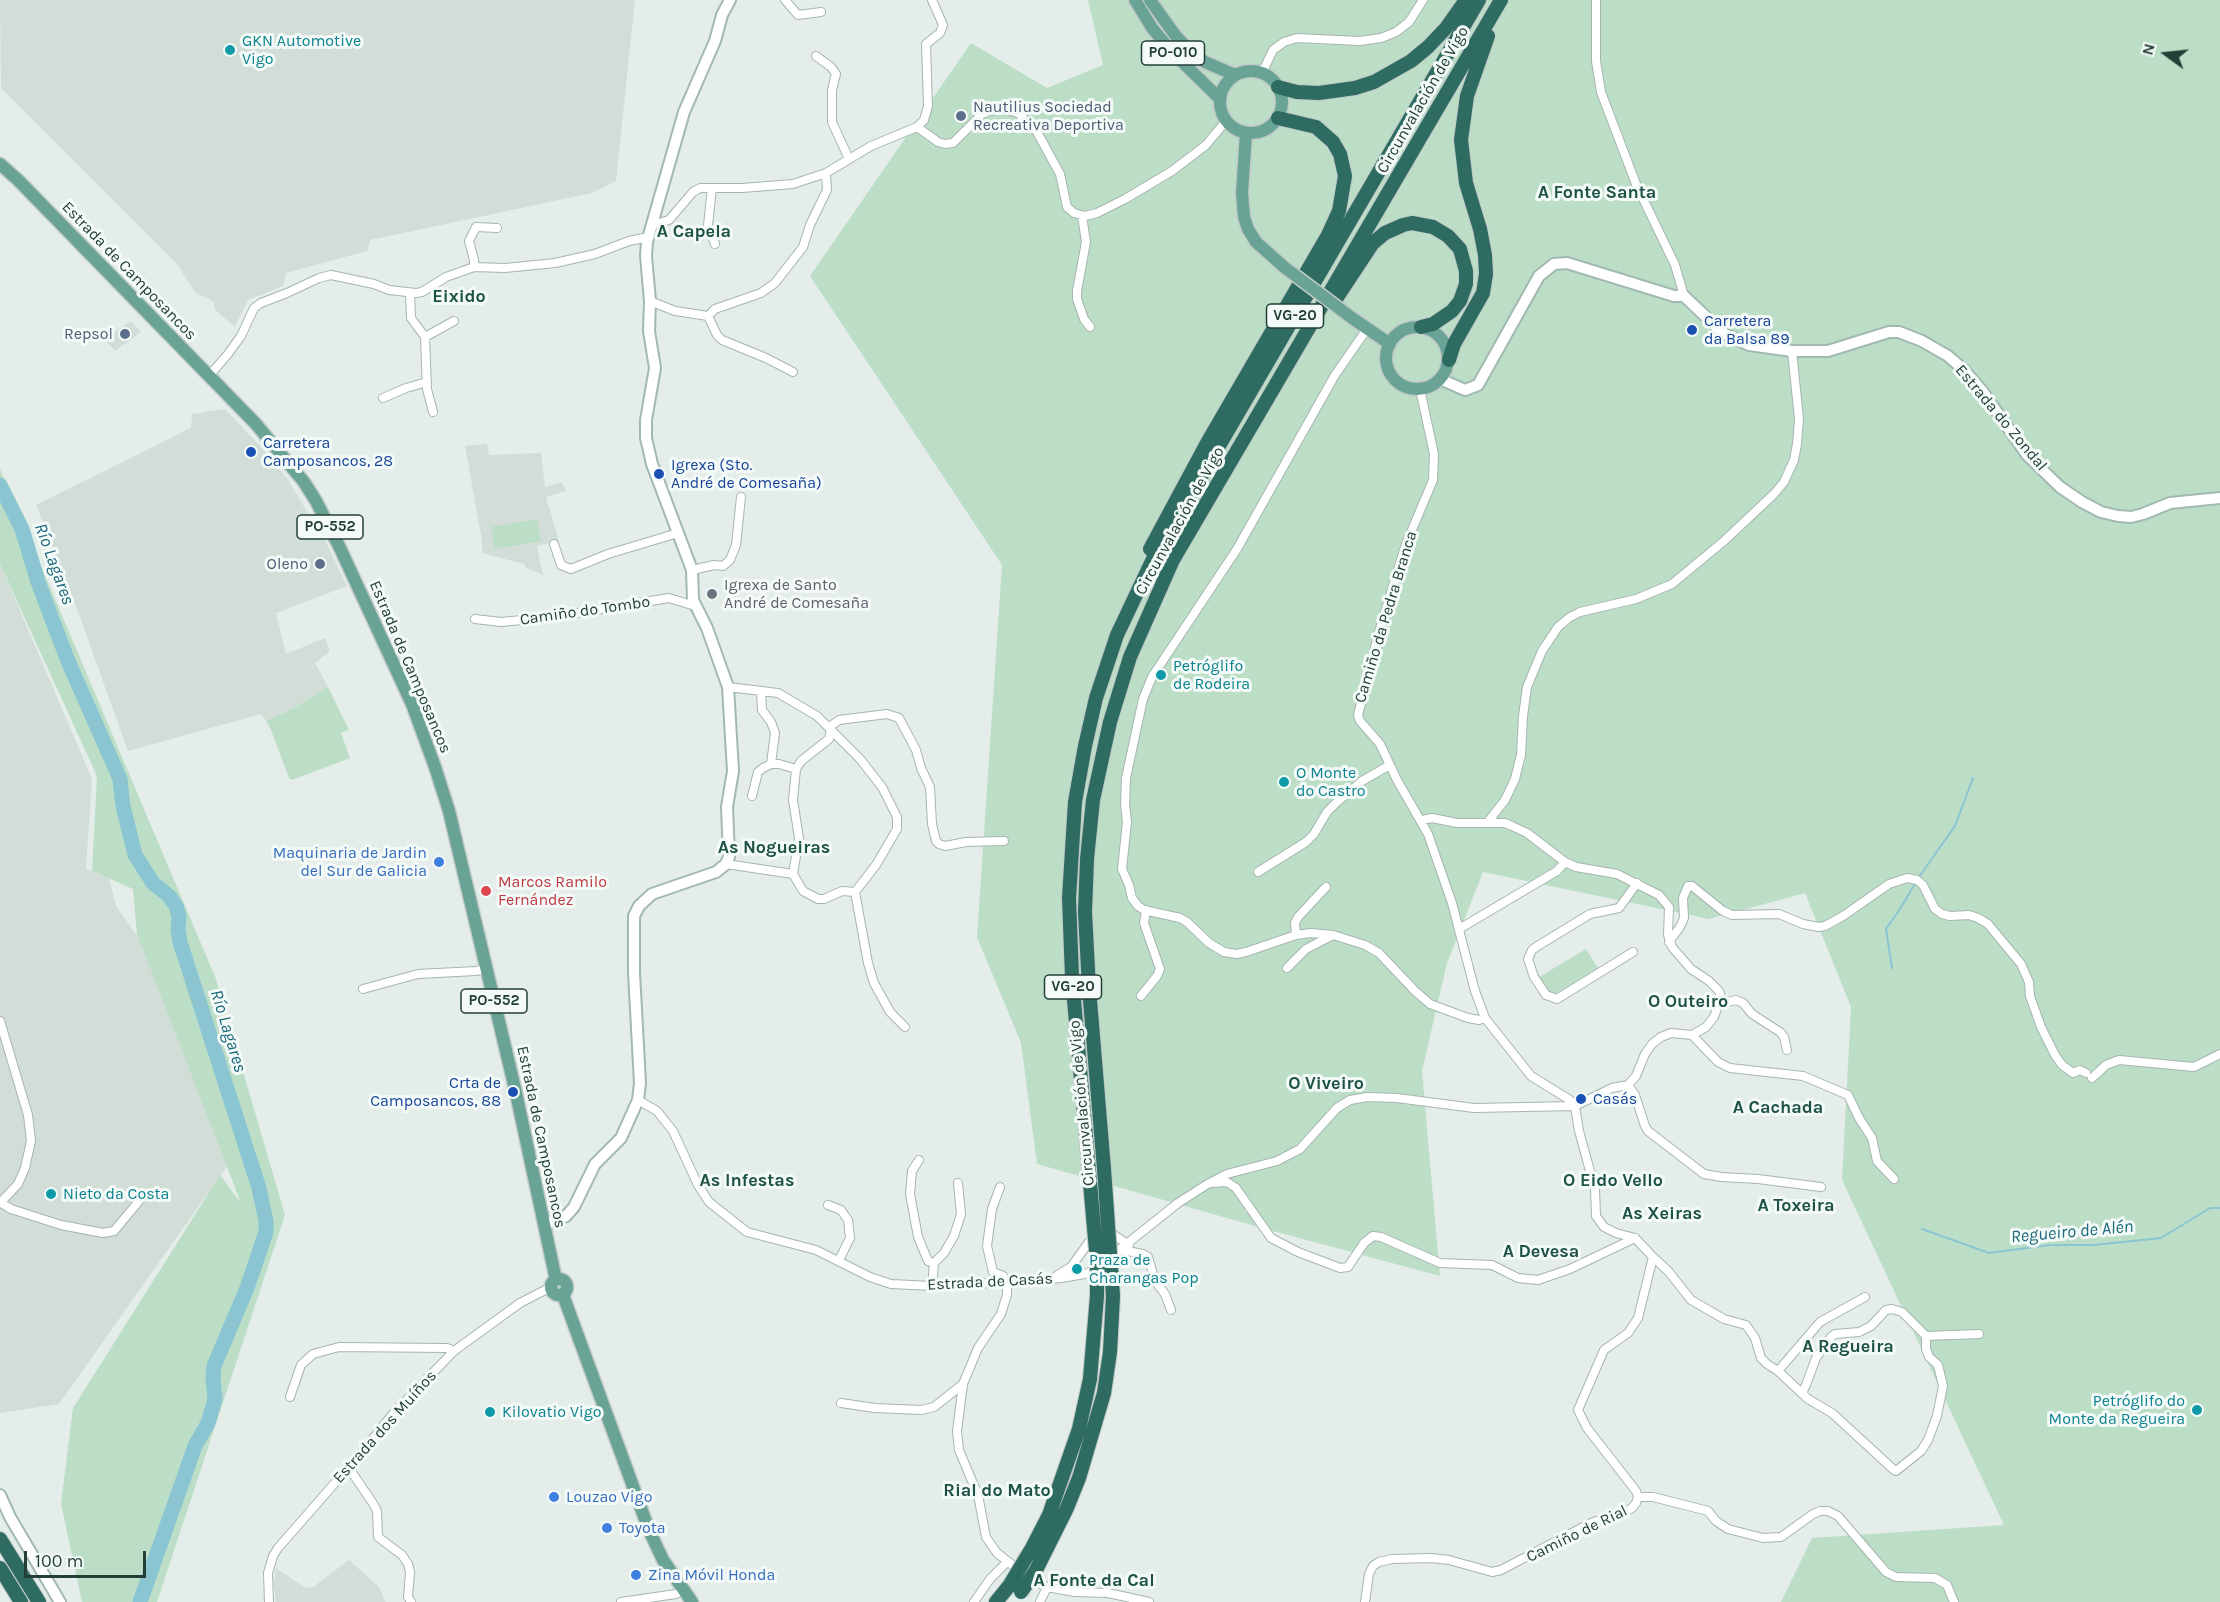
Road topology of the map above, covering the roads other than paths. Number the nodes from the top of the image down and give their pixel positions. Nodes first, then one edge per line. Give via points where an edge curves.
1 (730, 0) edge
2 (785, 0) edge
3 (932, 0) edge
4 (1135, 0) edge
5 (1150, 0) edge
6 (1423, 0) edge
7 (1466, 0) edge
8 (1479, 0) edge
9 (1596, 0) edge
10 (1497, 6) edge
11 (821, 12) dead end
12 (816, 56) dead end
13 (1262, 73) junction
14 (1235, 75) junction
15 (1278, 87) junction
16 (1220, 99) junction
17 (1278, 118) junction
18 (1226, 121) junction
19 (917, 127) junction
20 (1246, 133) junction
21 (0, 152) edge
22 (849, 159) junction
23 (0, 164) edge
24 (826, 173) junction
25 (18, 180) junction
26 (712, 188) junction
27 (1082, 216) junction
28 (652, 225) junction
29 (497, 228) dead end
30 (649, 237) junction
31 (715, 244) dead end
32 (474, 267) junction
33 (410, 293) junction
34 (1684, 296) junction
35 (650, 301) junction
36 (708, 316) junction
37 (454, 321) dead end
38 (1090, 327) dead end
39 (1421, 327) junction
40 (1367, 329) junction
41 (425, 338) junction
42 (1390, 344) junction
43 (1792, 351) junction
44 (1449, 360) junction
45 (793, 372) dead end
46 (209, 376) junction
47 (1440, 379) junction
48 (427, 382) junction
49 (1277, 384) junction
50 (1420, 389) junction
51 (383, 398) dead end
52 (433, 412) dead end
53 (741, 497) dead end
54 (2220, 498) edge
55 (678, 533) junction
56 (554, 544) dead end
57 (692, 570) junction
58 (695, 606) junction
59 (475, 619) dead end
60 (1117, 635) junction
61 (728, 687) junction
62 (761, 692) junction
63 (832, 730) junction
64 (771, 764) junction
65 (1390, 765) junction
66 (796, 769) junction
67 (752, 796) dead end
68 (1422, 820) junction
69 (1486, 823) junction
70 (1004, 842) dead end
71 (1565, 862) junction
72 (726, 864) junction
73 (1258, 872) dead end
74 (793, 874) junction
75 (1637, 883) junction
76 (1326, 887) dead end
77 (855, 892) junction
78 (1146, 910) junction
79 (1459, 929) junction
80 (1296, 935) junction
81 (1333, 935) junction
82 (1669, 942) junction
83 (1633, 952) dead end
84 (1287, 968) dead end
85 (486, 969) junction
86 (363, 989) dead end
87 (1141, 996) dead end
88 (1719, 1004) junction
89 (1485, 1018) junction
90 (0, 1021) edge
91 (905, 1028) dead end
92 (1692, 1035) junction
93 (1787, 1050) dead end
94 (2220, 1054) edge
95 (1628, 1085) junction
96 (638, 1100) junction
97 (1575, 1106) junction
98 (920, 1160) dead end
99 (1894, 1179) dead end
100 (958, 1183) dead end
101 (1210, 1183) junction
102 (1821, 1186) dead end
103 (1000, 1187) dead end
104 (139, 1201) dead end
105 (0, 1203) edge
106 (828, 1205) dead end
107 (544, 1225) junction
108 (1635, 1238) junction
109 (1125, 1247) junction
110 (1653, 1257) junction
111 (839, 1260) junction
112 (934, 1263) junction
113 (1049, 1279) junction
114 (1007, 1282) junction
115 (553, 1283) junction
116 (932, 1286) junction
117 (1864, 1297) dead end
118 (1172, 1310) dead end
119 (1979, 1334) dead end
120 (1926, 1336) junction
121 (454, 1352) junction
122 (1778, 1371) junction
123 (963, 1384) junction
124 (1802, 1393) junction
125 (290, 1397) dead end
126 (841, 1403) dead end
127 (349, 1468) junction
128 (0, 1495) edge
129 (1638, 1497) junction
130 (0, 1539) edge
131 (0, 1568) edge
132 (1037, 1581) dead end
133 (1047, 1587) junction
134 (684, 1590) junction
135 (1014, 1593) edge
136 (1129, 1600) edge
137 (21, 1602) edge
138 (39, 1602) edge
139 (60, 1602) edge
140 (269, 1602) edge
141 (411, 1602) edge
142 (621, 1602) edge
143 (693, 1602) edge
144 (974, 1602) edge
145 (996, 1602) edge
146 (1040, 1602) edge
147 (1149, 1602) edge
148 (1365, 1602) edge
149 (1954, 1602) edge

1 - 28 street via 686,106
2 - 11 street via 798,15
3 - 19 street via 943,24 940,33 926,44 928,106
4 - 16 main road, PO-010 via 1172,52
5 - 14 main road, PO-010 via 1192,53
6 - 13 street via 1408,22 1381,38 1297,38 1284,42 1273,50
7 - 15 highway via 1428,47 1374,82 1325,92
8 - 60 highway, Circunvalación de Vigo / VG-20 via 1153,559
9 - 34 street via 1596,61 1601,92 1636,184 1675,265
10 - 44 highway via 1467,96 1461,140 1486,274 1483,293
10 - 49 highway, Circunvalación de Vigo / VG-20
12 - 22 street via 836,74 832,122
13 - 14 main road via 1251,70
13 - 15 main road
14 - 16 main road via 1224,85
15 - 17 main road via 1282,97
16 - 18 main road
17 - 20 main road via 1264,130
17 - 60 highway via 1316,127 1334,142 1345,176 1339,211 1160,529 1124,606
18 - 20 main road
18 - 27 street via 1206,146 1172,171 1125,199
19 - 22 street
19 - 27 street via 938,142 953,143 982,114 1004,109 1018,113 1037,132 1060,174 1067,207
20 - 40 main road, bridge via 1244,217 1256,242
21 - 25 main road, Estrada de Camposancos
22 - 24 street
23 - 25 main road, Estrada de Camposancos
24 - 26 street via 787,185
24 - 36 street via 824,197 803,247 790,266 770,288 715,309
25 - 46 main road, Estrada de Camposancos / PO-552
26 - 28 street via 696,190 669,220
26 - 31 street via 708,225
27 - 38 street via 1086,242 1077,300
28 - 30 street
29 - 32 street via 476,227 469,241
30 - 32 street via 555,263
30 - 35 street via 646,256
32 - 33 street via 446,277 422,292
33 - 41 street via 411,318
33 - 46 street via 331,275 319,278 254,308 241,336
34 - 43 street, Estrada do Zondal via 1738,342
34 - 47 street via 1577,265 1554,264 1535,282 1478,385 1465,390
35 - 36 street via 675,311
35 - 55 street via 649,331 655,368 646,438
36 - 45 street via 722,340
37 - 41 street
39 - 42 main road via 1406,329
39 - 44 main road via 1439,335
39 - 49 highway via 1452,312 1464,292 1466,271 1460,249 1448,236 1433,227 1412,223 1395,228 1373,243 1297,363
40 - 42 main road
40 - 78 street via 1335,375 1237,549 1147,688 1126,778 1122,868 1132,898
41 - 48 street
42 - 50 main road via 1386,355 1390,373 1403,386
43 - 54 street, Estrada do Zondal via 1828,351 1889,332 1908,335 1948,356 1964,370 2027,455 2060,488 2101,512 2131,517 2170,503
43 - 69 street via 1797,386 1797,444 1784,482 1724,541 1672,584 1636,600 1580,612 1558,627 1542,651 1527,687 1515,779 1505,800
44 - 47 main road
46 - 85 main road, Estrada de Camposancos / PO-552 via 304,482 372,617 412,704 435,767
47 - 50 main road
48 - 51 street
48 - 52 street
49 - 135 highway, Circunvalación de Vigo / VG-20, bridge via 1173,560 1130,657 1110,722 1093,800 1085,912 1113,1296 1110,1352 1093,1435 1071,1499 1046,1552
50 - 65 street, Camiño da Pedra Branca via 1434,472 1406,544 1358,709 1360,721 1380,744
53 - 57 street via 736,545 730,560 723,566
55 - 56 street via 571,569 561,566
55 - 57 street
57 - 58 street
58 - 59 street, Camiño do Tombo via 669,598 553,617 501,622
58 - 61 street
60 - 135 highway, Circunvalación de Vigo / VG-20, bridge via 1085,746 1075,802 1070,898 1072,977 1097,1285 1090,1379 1079,1429 1049,1515
61 - 62 street
61 - 72 street via 734,771 727,807
62 - 63 street via 783,695 824,720
62 - 64 street via 762,710 776,733
63 - 66 street via 829,739
63 - 70 street via 839,720 896,716 916,750 930,787 936,841 945,846
63 - 77 street via 882,787 898,823 891,842
64 - 66 street
64 - 67 street via 758,772
65 - 68 street, Camiño da Pedra Branca
65 - 73 street via 1337,802 1306,842
66 - 74 street via 792,800 799,838
68 - 69 street
68 - 79 street, Camiño da Pedra Branca
69 - 71 street via 1512,826
71 - 75 street via 1617,874
71 - 79 street via 1557,871
72 - 74 street
72 - 96 street via 716,872 652,894 634,916
74 - 77 street via 803,891 818,899 842,891
75 - 82 street via 1659,895 1669,907
75 - 83 street via 1619,908 1590,914 1536,947 1528,959 1546,995 1555,999
76 - 80 street via 1294,923
77 - 91 street via 874,983 890,1012
78 - 80 street via 1180,918 1209,944 1230,954
78 - 87 street via 1144,923 1160,969
79 - 89 street, Camiño da Pedra Branca
80 - 81 street
81 - 84 street via 1306,949
81 - 89 street via 1379,953 1430,1004 1468,1018
82 - 88 street via 1678,956 1715,986 1721,997
82 - 94 street via 1680,927 1688,886 1732,915 1779,914 1819,927 1889,884 1907,878 1917,880 1935,909 1950,916 1969,915 1988,924 2021,964 2041,1027 2055,1055 2073,1073 2080,1070 2089,1075 2119,1060 2194,1067
85 - 86 street via 418,974
85 - 107 main road, Estrada de Camposancos / PO-552
88 - 92 street via 1706,1027
88 - 93 street via 1736,1000 1743,1003 1784,1036
89 - 97 street, Camiño da Pedra Branca via 1531,1076
90 - 105 street via 28,1115 31,1141 18,1184
92 - 95 street via 1671,1033 1661,1037 1645,1054
92 - 99 street via 1718,1062 1730,1068 1803,1076 1848,1095 1872,1138 1877,1161
95 - 97 street via 1612,1088
95 - 102 street via 1648,1131 1704,1174
96 - 107 street via 621,1138 596,1164 574,1207 566,1216
96 - 111 street, Estrada de Casás via 657,1111 673,1131 698,1185 725,1215 747,1232
97 - 101 street, Estrada de Casás via 1474,1108 1397,1098 1356,1098 1337,1108 1307,1143 1289,1156 1227,1174
97 - 108 street via 1595,1189 1596,1216 1605,1227
98 - 112 street via 912,1171 910,1194 918,1237 928,1261
100 - 112 street via 961,1215 954,1236
101 - 108 street via 1227,1182 1236,1188 1271,1238 1340,1269 1348,1267 1373,1236 1440,1263 1492,1265 1518,1278 1538,1280
101 - 109 street, Estrada de Casás via 1178,1203
103 - 114 street via 992,1209 987,1246 993,1272
104 - 105 street via 114,1231 104,1233 61,1225
106 - 111 street via 841,1210 848,1220 850,1238
107 - 115 main road, Estrada de Camposancos / PO-552
108 - 110 street
109 - 113 street, Estrada de Casás via 1085,1274
109 - 113 street via 1114,1235 1101,1233 1089,1242 1071,1267
109 - 118 street via 1148,1257 1155,1281
110 - 122 street via 1691,1300 1724,1319 1746,1325 1761,1358
110 - 129 street, Camiño de Rial via 1638,1318 1628,1333 1604,1350 1578,1410
111 - 116 street, Estrada de Casás via 882,1282
112 - 116 street
113 - 114 street, Estrada de Casás
114 - 116 street, Estrada de Casás
114 - 123 street via 1008,1295 1001,1314 978,1348
115 - 121 street, Estrada dos Muíños
115 - 134 main road via 554,1294 563,1294 649,1530 663,1560
117 - 122 street via 1820,1322
119 - 120 street
120 - 124 street via 1902,1312 1886,1310 1859,1332 1832,1336 1816,1358
120 - 124 street via 1926,1349 1938,1365 1943,1386 1937,1416 1921,1451 1896,1471 1832,1413
121 - 125 street via 447,1348 375,1346 339,1347 313,1354 301,1365
121 - 127 street, Estrada dos Muíños via 392,1415
122 - 124 street
123 - 126 street via 934,1407 921,1410
123 - 144 street via 957,1418 959,1450 978,1495 986,1538 1009,1563 990,1579
127 - 140 street, Estrada dos Muíños via 273,1556 268,1573
127 - 141 street via 374,1505 378,1537 408,1564
128 - 139 street
129 - 148 street, Camiño de Rial via 1632,1508 1623,1513 1593,1522 1501,1570 1492,1572 1440,1559 1379,1562 1370,1574
129 - 149 street via 1708,1511 1728,1529 1763,1538 1781,1537 1820,1510 1828,1511 1838,1516 1886,1572 1896,1577 1935,1578 1947,1585
130 - 138 highway
131 - 137 highway
132 - 133 street
133 - 136 street via 1108,1593
133 - 146 street
134 - 142 street
134 - 143 main road
135 - 145 highway, Circunvalación de Vigo / VG-20
136 - 147 street

